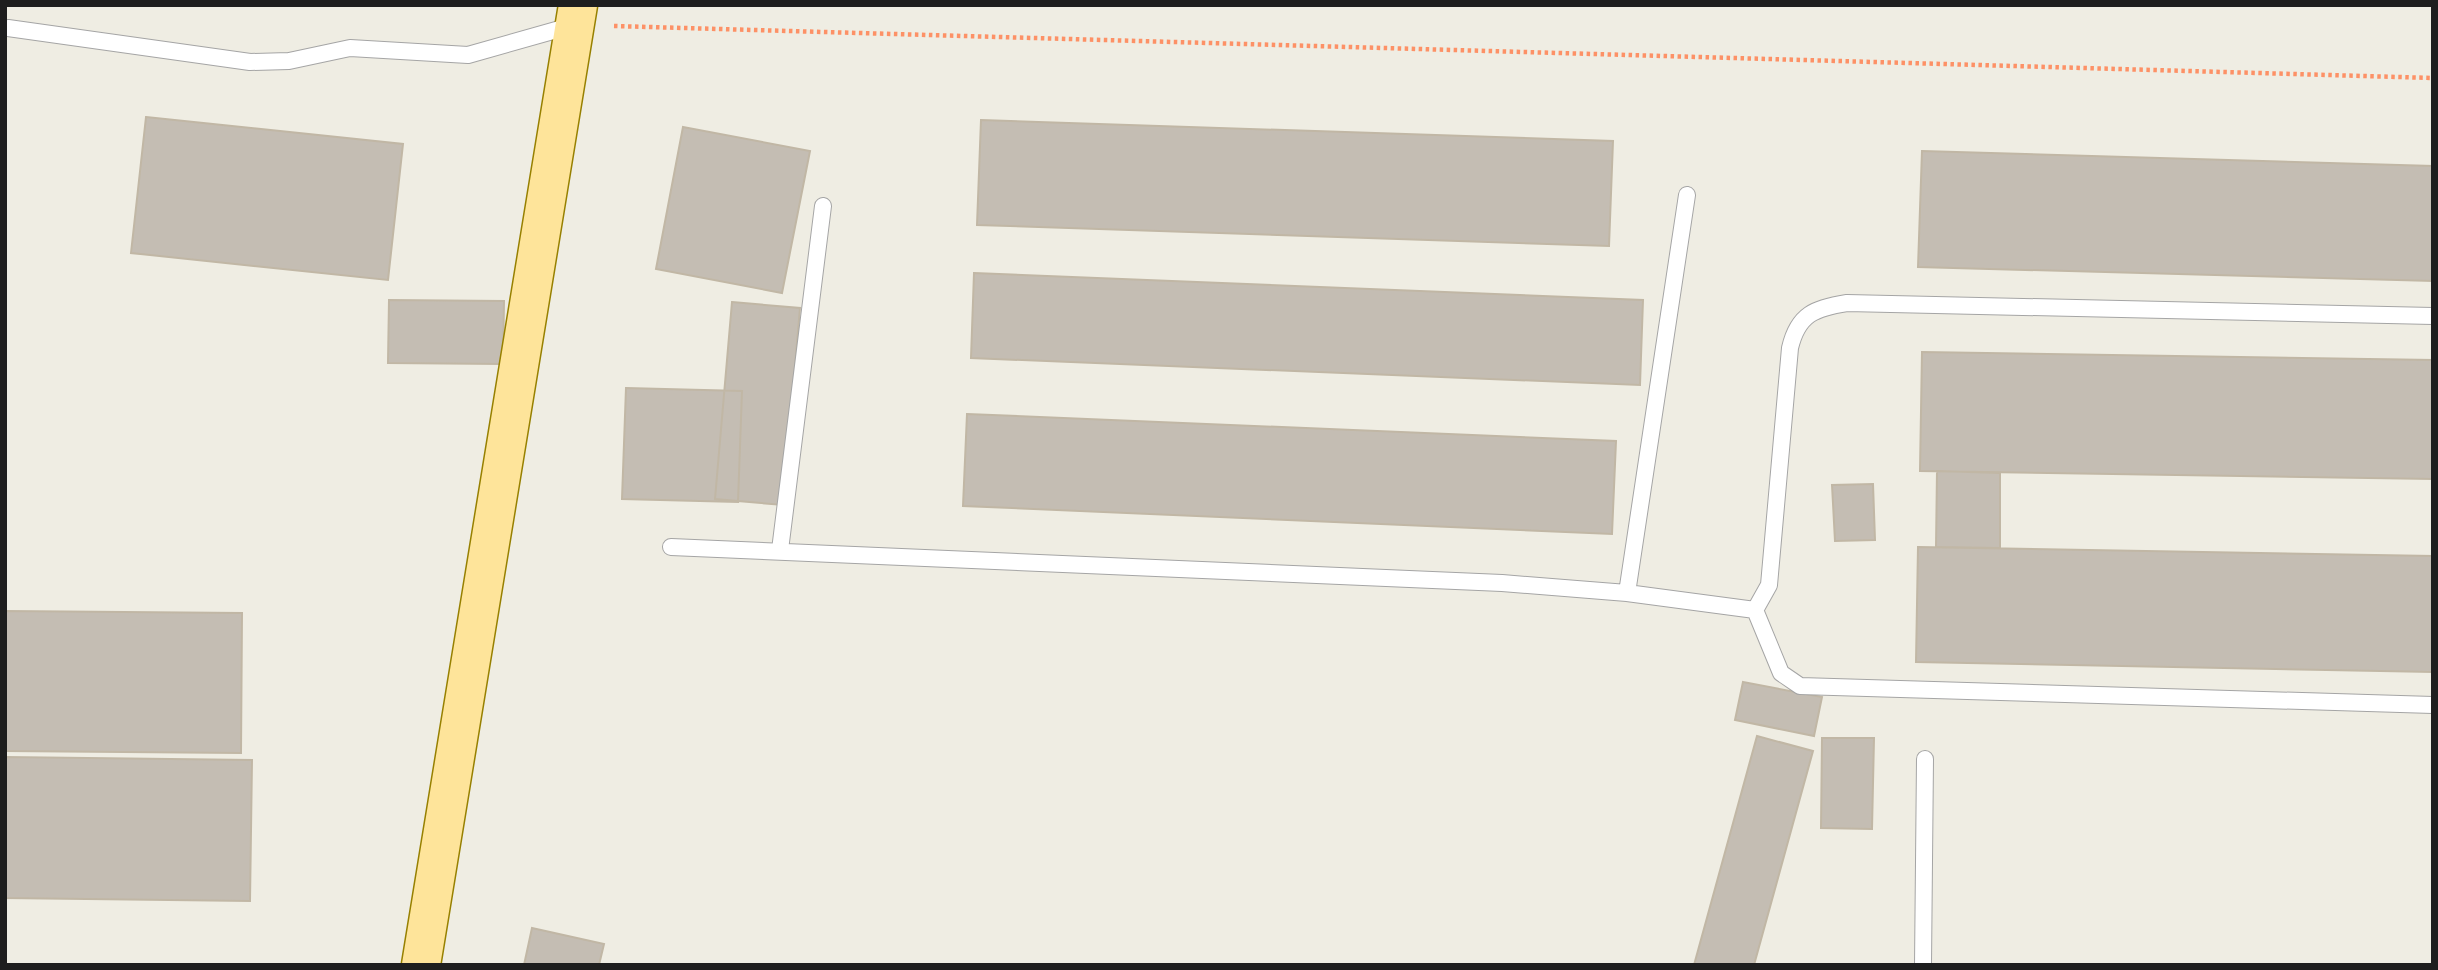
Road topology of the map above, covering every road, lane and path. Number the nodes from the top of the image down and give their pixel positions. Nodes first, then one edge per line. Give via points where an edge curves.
1 (576, 15) edge
2 (8, 29) dead end
3 (2433, 78) edge
4 (1688, 195) dead end
5 (823, 206) dead end
6 (2433, 316) edge
7 (671, 547) dead end
8 (780, 550) junction
9 (1627, 593) junction
10 (1755, 610) junction
11 (2433, 705) edge
12 (1925, 759) dead end
13 (421, 965) edge
14 (1923, 965) edge

1 - 2 lane via 468,55 350,48 270,62
1 - 3 path
1 - 13 main road
4 - 9 lane
5 - 8 lane
6 - 10 lane via 1847,303 1824,307 1805,317 1792,340 1769,585
7 - 8 lane
8 - 9 lane via 1502,583
9 - 10 lane
10 - 11 lane via 1782,673 1800,686
12 - 14 lane

